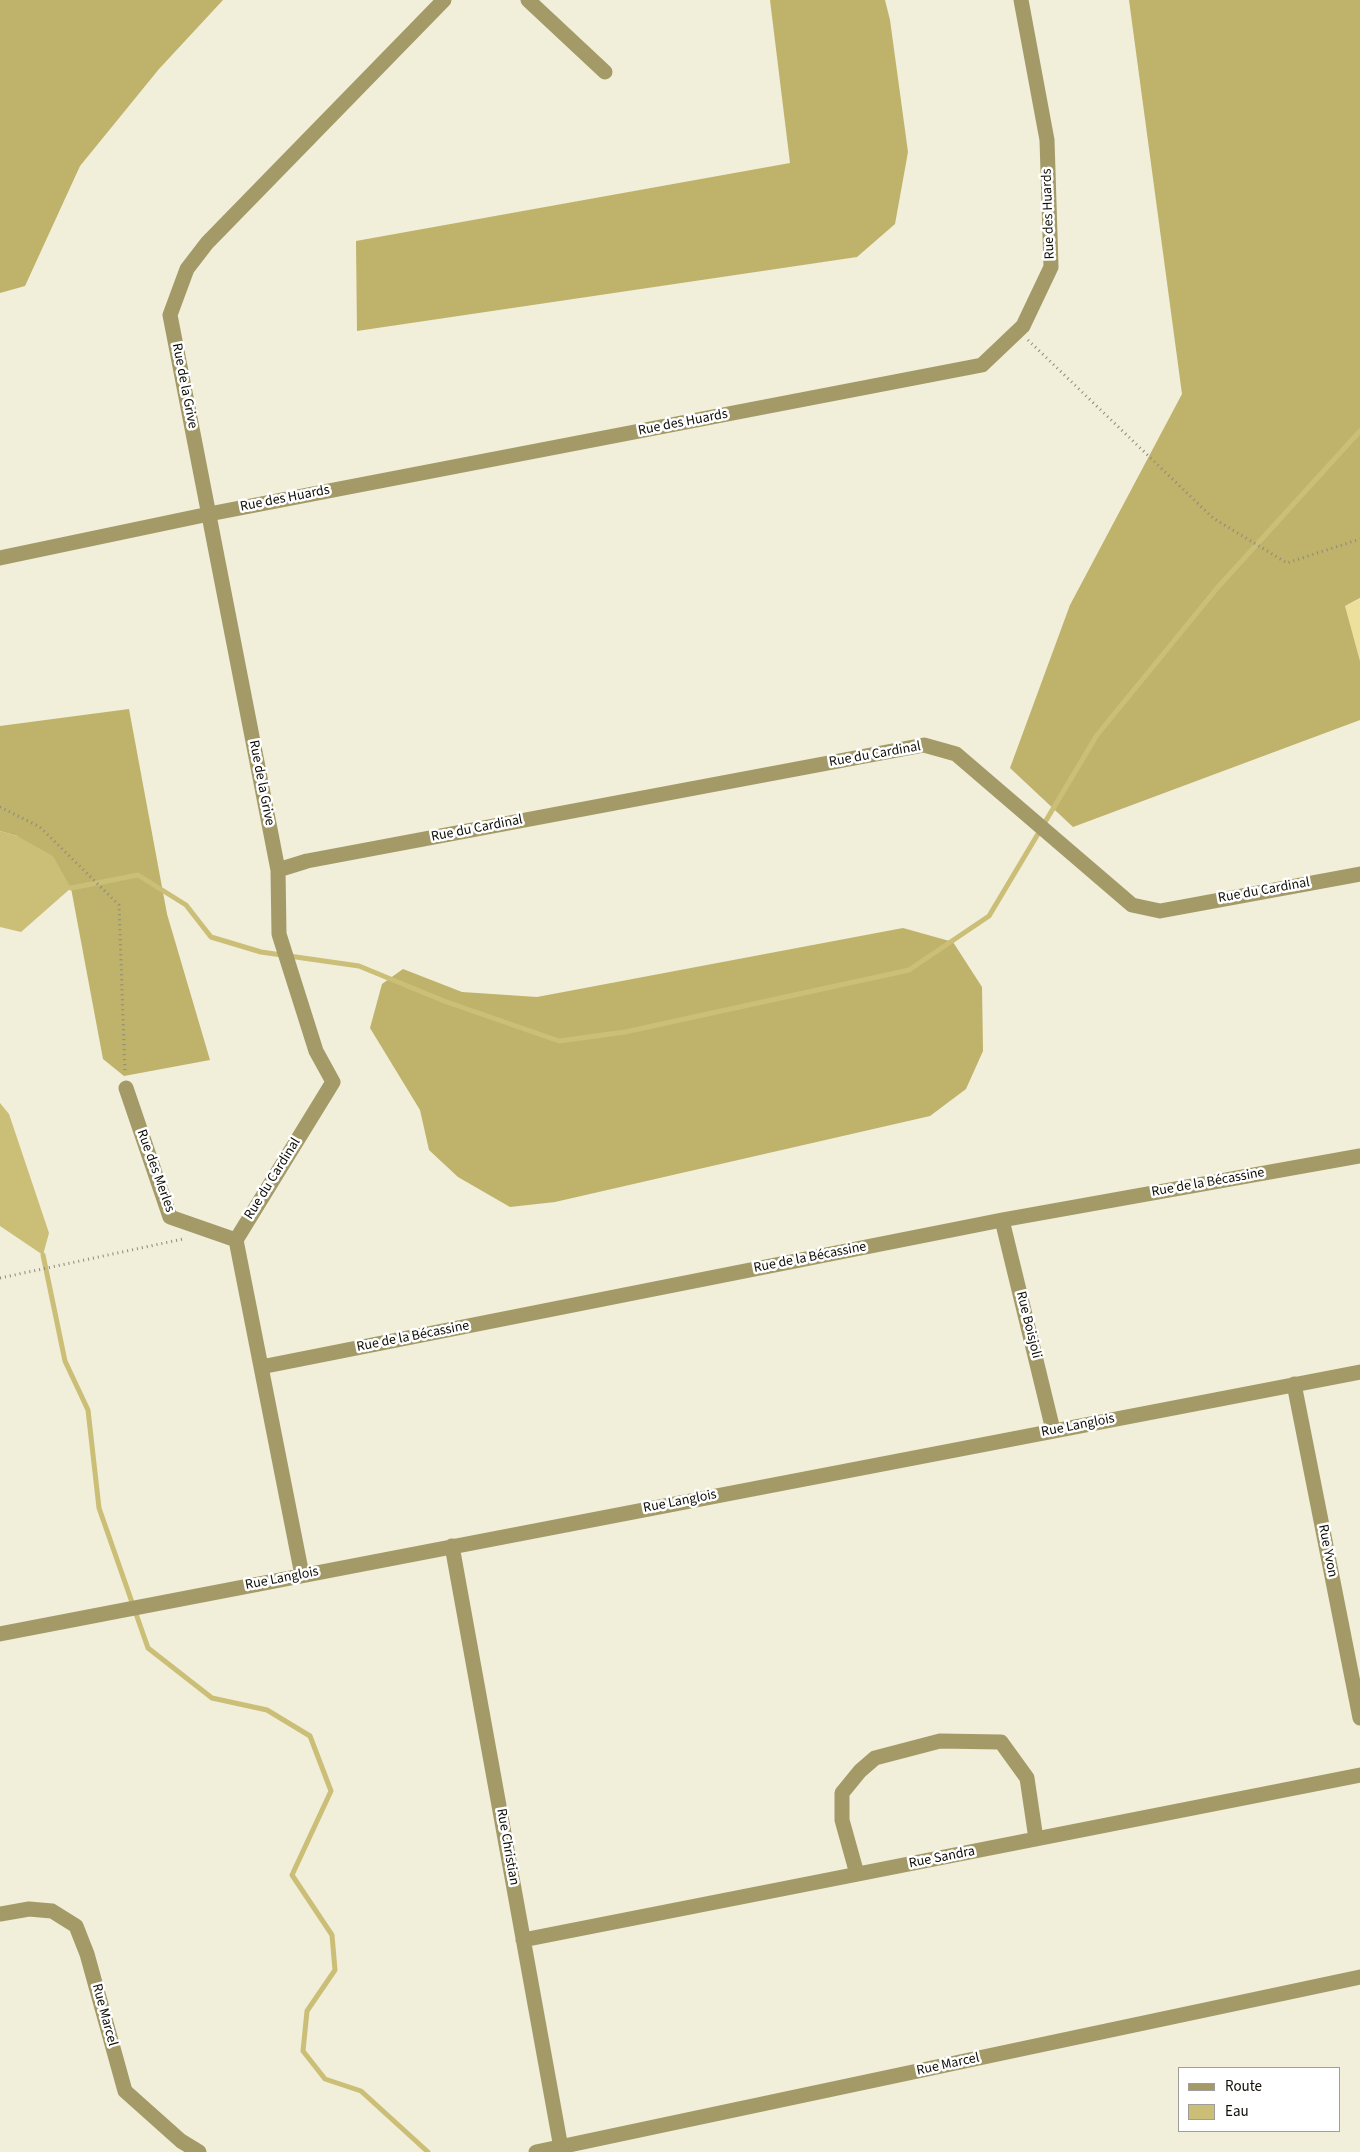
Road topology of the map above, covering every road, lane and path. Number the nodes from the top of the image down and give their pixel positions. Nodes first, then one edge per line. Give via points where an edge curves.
1 (444, 0) edge
2 (528, 0) edge
3 (1020, 0) edge
4 (605, 72) dead end
5 (1018, 331) junction
6 (209, 514) junction
7 (1360, 539) edge
8 (0, 558) edge
9 (0, 807) edge
10 (278, 870) junction
11 (1360, 874) edge
12 (126, 1088) joint
13 (1360, 1156) edge
14 (1002, 1220) junction
15 (186, 1238) dead end
16 (236, 1240) junction
17 (0, 1278) edge
18 (261, 1367) junction
19 (1360, 1372) edge
20 (1294, 1384) junction
21 (1054, 1430) junction
22 (452, 1546) junction
23 (302, 1575) junction
24 (0, 1634) edge
25 (1354, 1655) edge
26 (1360, 1718) edge
27 (1360, 1776) edge
28 (1036, 1839) junction
29 (857, 1874) junction
30 (0, 1914) edge
31 (523, 1940) junction
32 (1360, 1977) edge
33 (561, 2148) junction
34 (199, 2152) edge
35 (536, 2152) edge

1 - 6 street, Rue de la Grive via 207,243 186,269 170,315
2 - 4 street
3 - 5 street, Rue des Huards via 1047,140 1051,267
5 - 6 street, Rue des Huards via 982,365
5 - 7 path via 1213,518 1288,563
6 - 8 street, Rue des Huards
6 - 10 street, Rue de la Grive
9 - 12 path via 40,827 119,905
10 - 11 street, Rue du Cardinal via 307,861 924,745 956,754 1132,905 1160,911
10 - 16 street, Rue du Cardinal via 279,934 316,1051 333,1082
12 - 16 street, Rue des Merles via 170,1217
13 - 14 street, Rue de la Bécassine
14 - 18 street, Rue de la Bécassine
14 - 21 street, Rue Boisjoli
15 - 17 path
16 - 18 street
18 - 23 street
19 - 20 street, Rue Langlois
20 - 21 street, Rue Langlois
20 - 25 street, Rue Yvon
21 - 22 street, Rue Langlois
22 - 23 street, Rue Langlois
22 - 31 street, Rue Christian
23 - 24 street, Rue Langlois
25 - 26 street, Rue Yvon
27 - 28 street, Rue Sandra
28 - 29 street, Rue Sandra
28 - 29 street via 1027,1778 1001,1742 940,1742 875,1758 842,1793 842,1820
29 - 31 street, Rue Sandra
30 - 34 street, Rue Marcel via 29,1909 52,1912 76,1926 87,1954 125,2091 181,2141
31 - 33 street, Rue Christian
32 - 33 street, Rue Marcel
33 - 35 street, Rue Marcel

